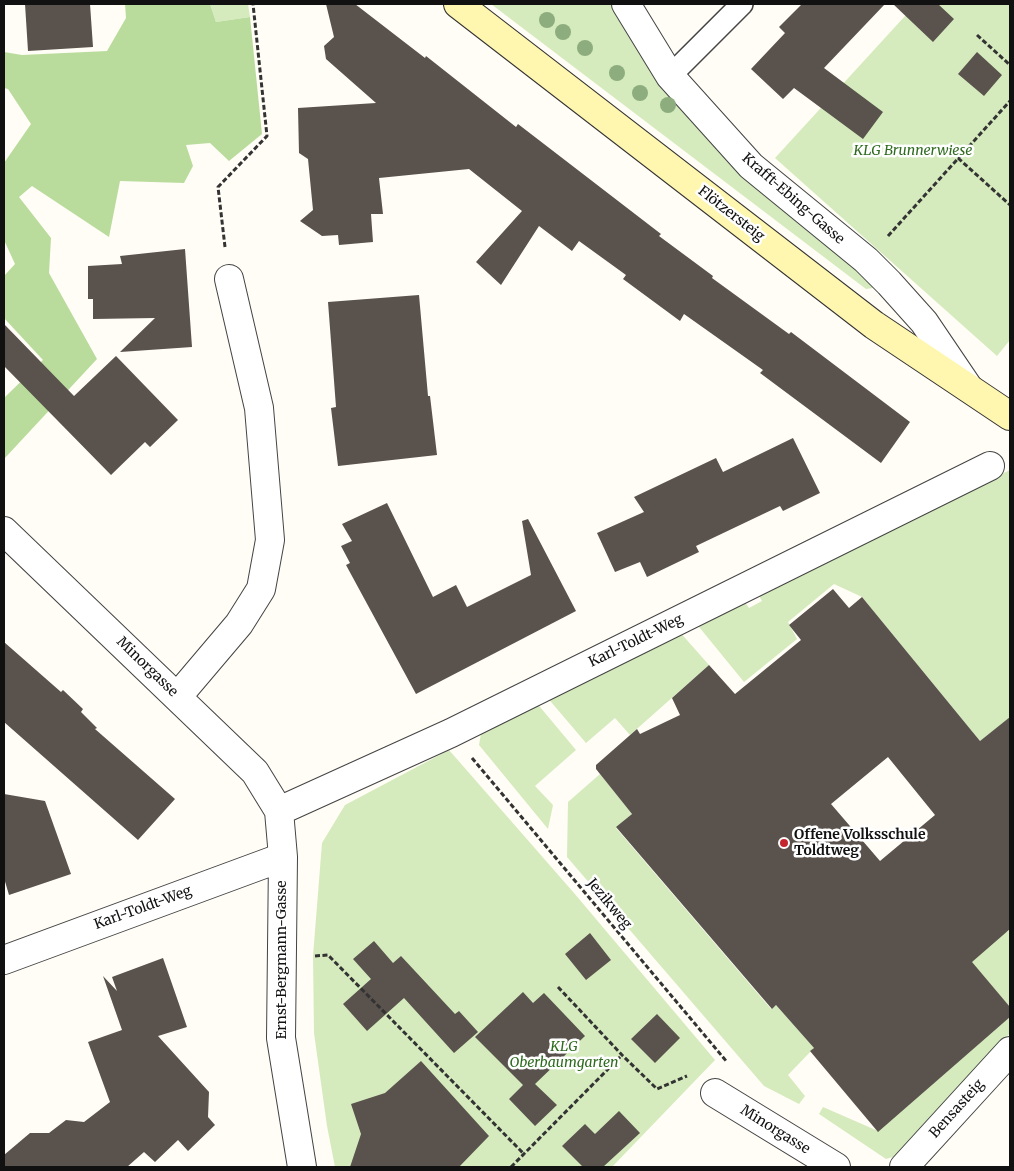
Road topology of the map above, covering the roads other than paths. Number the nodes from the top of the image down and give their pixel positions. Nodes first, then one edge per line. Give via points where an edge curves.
1 (458, 4) edge
2 (626, 4) edge
3 (742, 4) edge
4 (670, 76) junction
5 (229, 279) road end
6 (968, 387) junction
7 (1010, 416) edge
8 (990, 466) dead end
9 (4, 531) edge
10 (178, 696) junction
11 (279, 811) junction
12 (283, 856) junction
13 (4, 960) edge
14 (1010, 1051) edge
15 (715, 1093) road end
16 (302, 1167) edge
17 (836, 1167) edge
18 (904, 1167) edge

1 - 6 street, Flötzersteig via 874,325
2 - 4 street, Krafft-Ebing-Gasse
3 - 4 lane
4 - 6 street, Krafft-Ebing-Gasse via 751,166 866,260 924,322
5 - 10 street via 259,408 270,540 261,589 240,624
6 - 7 street, Flötzersteig
8 - 11 street, Karl-Toldt-Weg via 451,733
9 - 10 street, Minorgasse
10 - 11 street, Minorgasse via 255,772
11 - 12 street, Ernst-Bergmann-Gasse
12 - 13 street, Karl-Toldt-Weg
12 - 16 street, Ernst-Bergmann-Gasse via 281,1038
14 - 18 street, Bensasteig
15 - 17 street, Minorgasse

